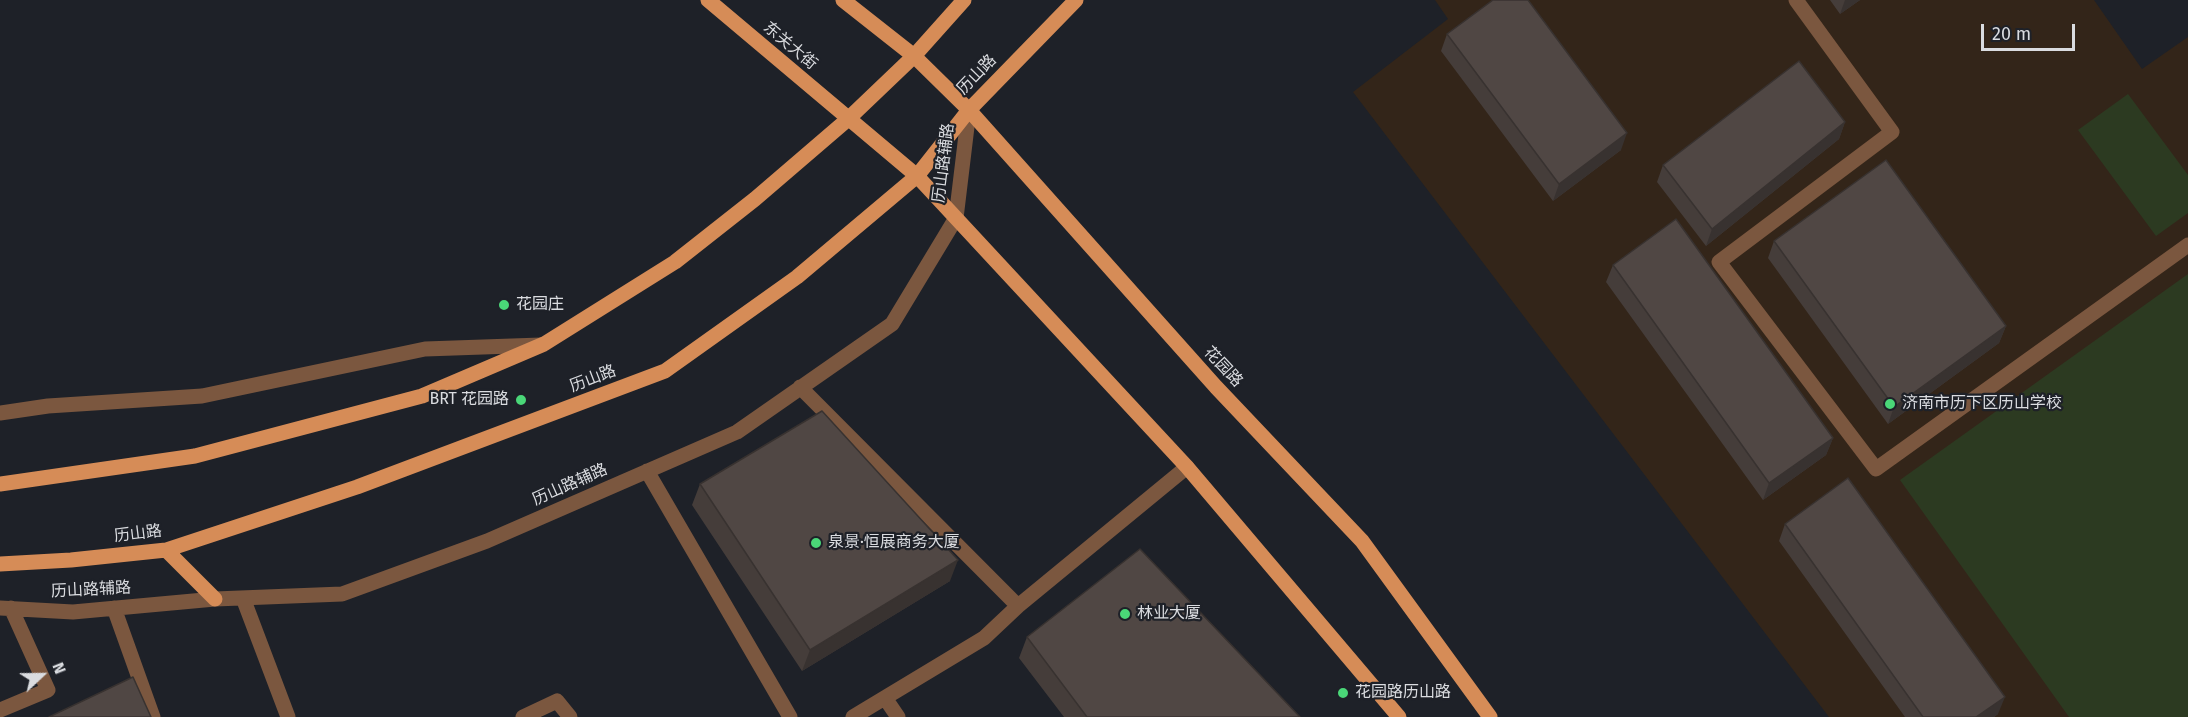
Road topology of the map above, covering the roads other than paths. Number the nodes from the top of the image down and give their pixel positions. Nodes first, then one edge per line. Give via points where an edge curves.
1 (708, 0) edge
2 (843, 0) edge
3 (964, 0) edge
4 (1076, 0) edge
5 (1796, 0) edge
6 (914, 56) junction
7 (969, 110) junction
8 (847, 120) junction
9 (917, 176) junction
10 (956, 218) junction
11 (2188, 245) edge
12 (544, 345) junction
13 (800, 387) junction
14 (0, 413) edge
15 (1187, 467) junction
16 (647, 471) junction
17 (0, 484) edge
18 (166, 550) junction
19 (4, 566) edge
20 (243, 598) junction
21 (215, 599) junction
22 (1018, 606) junction
23 (6, 608) edge
24 (114, 608) junction
25 (885, 698) junction
26 (0, 710) edge
27 (153, 717) edge
28 (288, 717) edge
29 (523, 717) edge
30 (570, 717) edge
31 (790, 717) edge
32 (853, 717) edge
33 (898, 717) edge
34 (1399, 717) edge
35 (1490, 717) edge

1 - 8 main road, 东关大街
2 - 6 main road
3 - 6 main road
4 - 7 main road, 历山路
5 - 11 street via 1892,132 1719,262 1876,470
6 - 7 main road, 花园路
6 - 8 main road
7 - 9 main road, 历山路
7 - 10 street, 历山路辅路
7 - 35 main road, 花园路 via 1216,387 1362,541
8 - 9 main road
8 - 12 main road via 675,262
9 - 10 main road
9 - 18 main road, 历山路 via 797,277 665,371 357,487
10 - 13 street, 历山路辅路 via 892,324
10 - 15 main road
12 - 14 street via 425,349 202,396
12 - 17 main road via 422,396 195,456
13 - 16 street, 历山路辅路 via 737,432
13 - 22 street
15 - 22 street
15 - 34 main road
16 - 20 street, 历山路辅路 via 487,541 342,594
16 - 31 street
18 - 19 main road, 历山路
18 - 21 main road
20 - 21 street, 历山路辅路
20 - 28 street
21 - 24 street, 历山路辅路
22 - 25 street via 984,638
23 - 24 street, 历山路辅路 via 73,612
23 - 26 street via 48,690
24 - 27 street
25 - 32 street
25 - 33 street
29 - 30 street via 557,701

